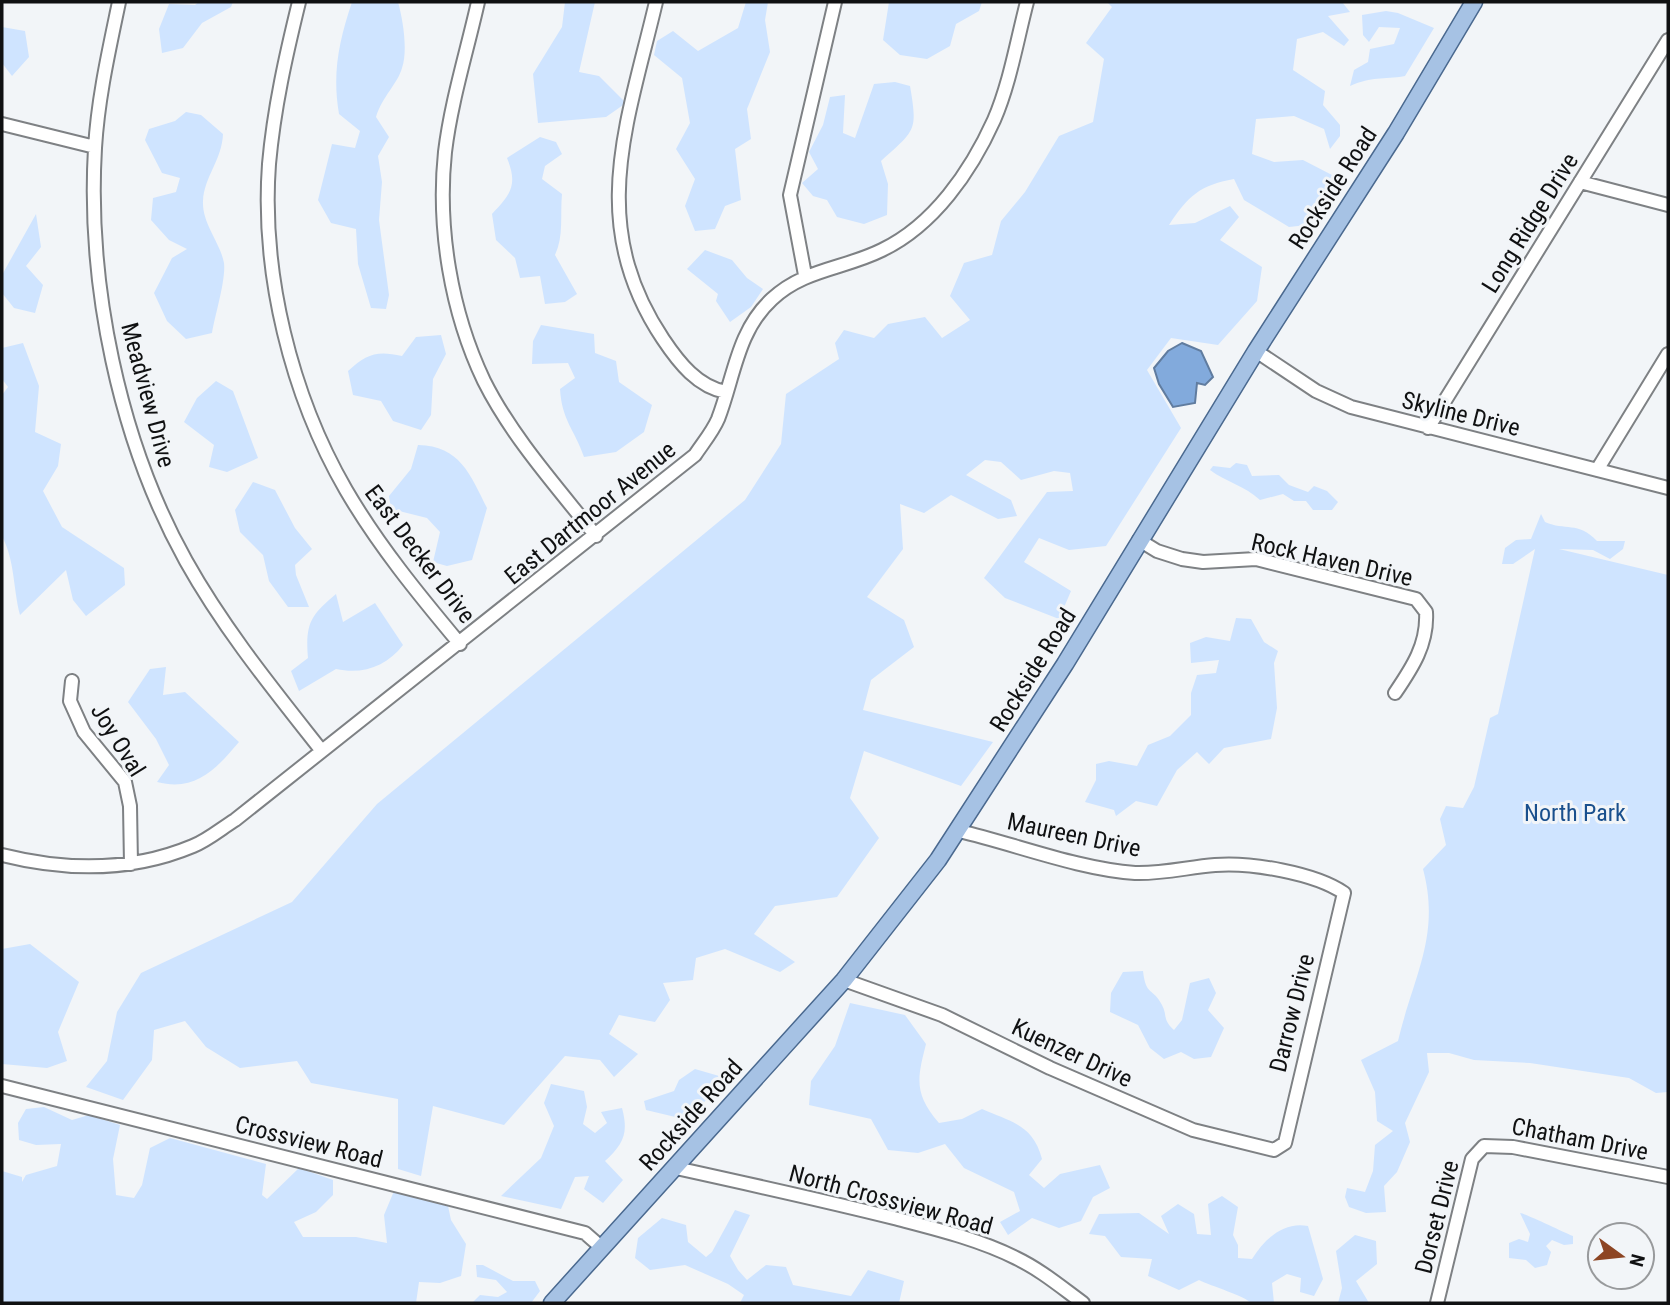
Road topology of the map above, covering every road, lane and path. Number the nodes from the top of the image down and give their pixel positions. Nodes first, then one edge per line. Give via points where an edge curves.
1 (119, 2) edge
2 (299, 2) edge
3 (478, 2) edge
4 (656, 2) edge
5 (835, 2) edge
6 (1027, 2) edge
7 (1474, 2) edge
8 (1668, 40) edge
9 (2, 124) edge
10 (95, 147) junction
11 (1580, 182) junction
12 (1668, 205) edge
13 (805, 275) junction
14 (1256, 351) junction
15 (1668, 354) edge
16 (726, 392) junction
17 (1428, 428) junction
18 (1597, 470) junction
19 (1668, 488) edge
20 (596, 536) junction
21 (1139, 540) junction
22 (460, 644) junction
23 (72, 681) dead end
24 (1395, 693) dead end
25 (321, 750) junction
26 (959, 831) junction
27 (2, 855) edge
28 (131, 864) junction
29 (1343, 893) joint
30 (844, 980) junction
31 (2, 1086) edge
32 (1285, 1143) joint
33 (1484, 1146) joint
34 (676, 1168) junction
35 (1668, 1177) edge
36 (601, 1247) junction
37 (552, 1303) edge
38 (1083, 1303) edge
39 (1437, 1303) edge

1 - 10 street, Meadview Drive
2 - 22 street, East Decker Drive via 278,89 269,166 270,237 287,342 314,424 345,489 386,553
3 - 20 street via 451,118 443,184 446,249 456,298 484,380 510,425
4 - 16 street via 621,150 617,198 622,247 633,285 673,355 696,379
5 - 13 street via 790,195
6 - 13 street, East Dartmoor Avenue via 995,118 972,162 944,200 915,232 881,251
7 - 14 main road, Rockside Road
8 - 11 street, Long Ridge Drive
9 - 10 street
10 - 25 street, Meadview Drive via 94,209 106,328 147,475 186,561 245,654
11 - 12 street
11 - 17 street, Long Ridge Drive
13 - 16 street, East Dartmoor Avenue via 769,300 746,332
14 - 17 street, Skyline Drive via 1332,400
14 - 21 main road, Rockside Road
15 - 18 street
16 - 20 street, East Dartmoor Avenue via 717,422 695,455
17 - 18 street, Skyline Drive
18 - 19 street, Skyline Drive
20 - 22 street, East Dartmoor Avenue
21 - 24 street, Rock Haven Drive via 1182,559 1255,559 1416,599 1426,612 1424,634 1414,666
21 - 26 main road, Rockside Road
22 - 25 street, East Dartmoor Avenue
23 - 28 street, Joy Oval via 70,701 84,732 125,782
25 - 28 street, East Dartmoor Avenue via 235,820 196,845
26 - 29 street, Maureen Drive via 1109,869 1136,873 1229,864 1261,867 1331,884
26 - 30 main road, Rockside Road
27 - 28 street, East Dartmoor Avenue via 67,867
29 - 32 street, Darrow Drive
30 - 32 street, Kuenzer Drive via 943,1015 1193,1130 1274,1150
30 - 34 main road, Rockside Road
31 - 36 street, Crossview Road via 585,1233
33 - 35 street, Chatham Drive via 1513,1146
33 - 39 street, Dorset Drive via 1472,1159
34 - 36 main road, Rockside Road
34 - 38 street, North Crossview Road via 952,1233 1015,1257
36 - 37 main road, Rockside Road

